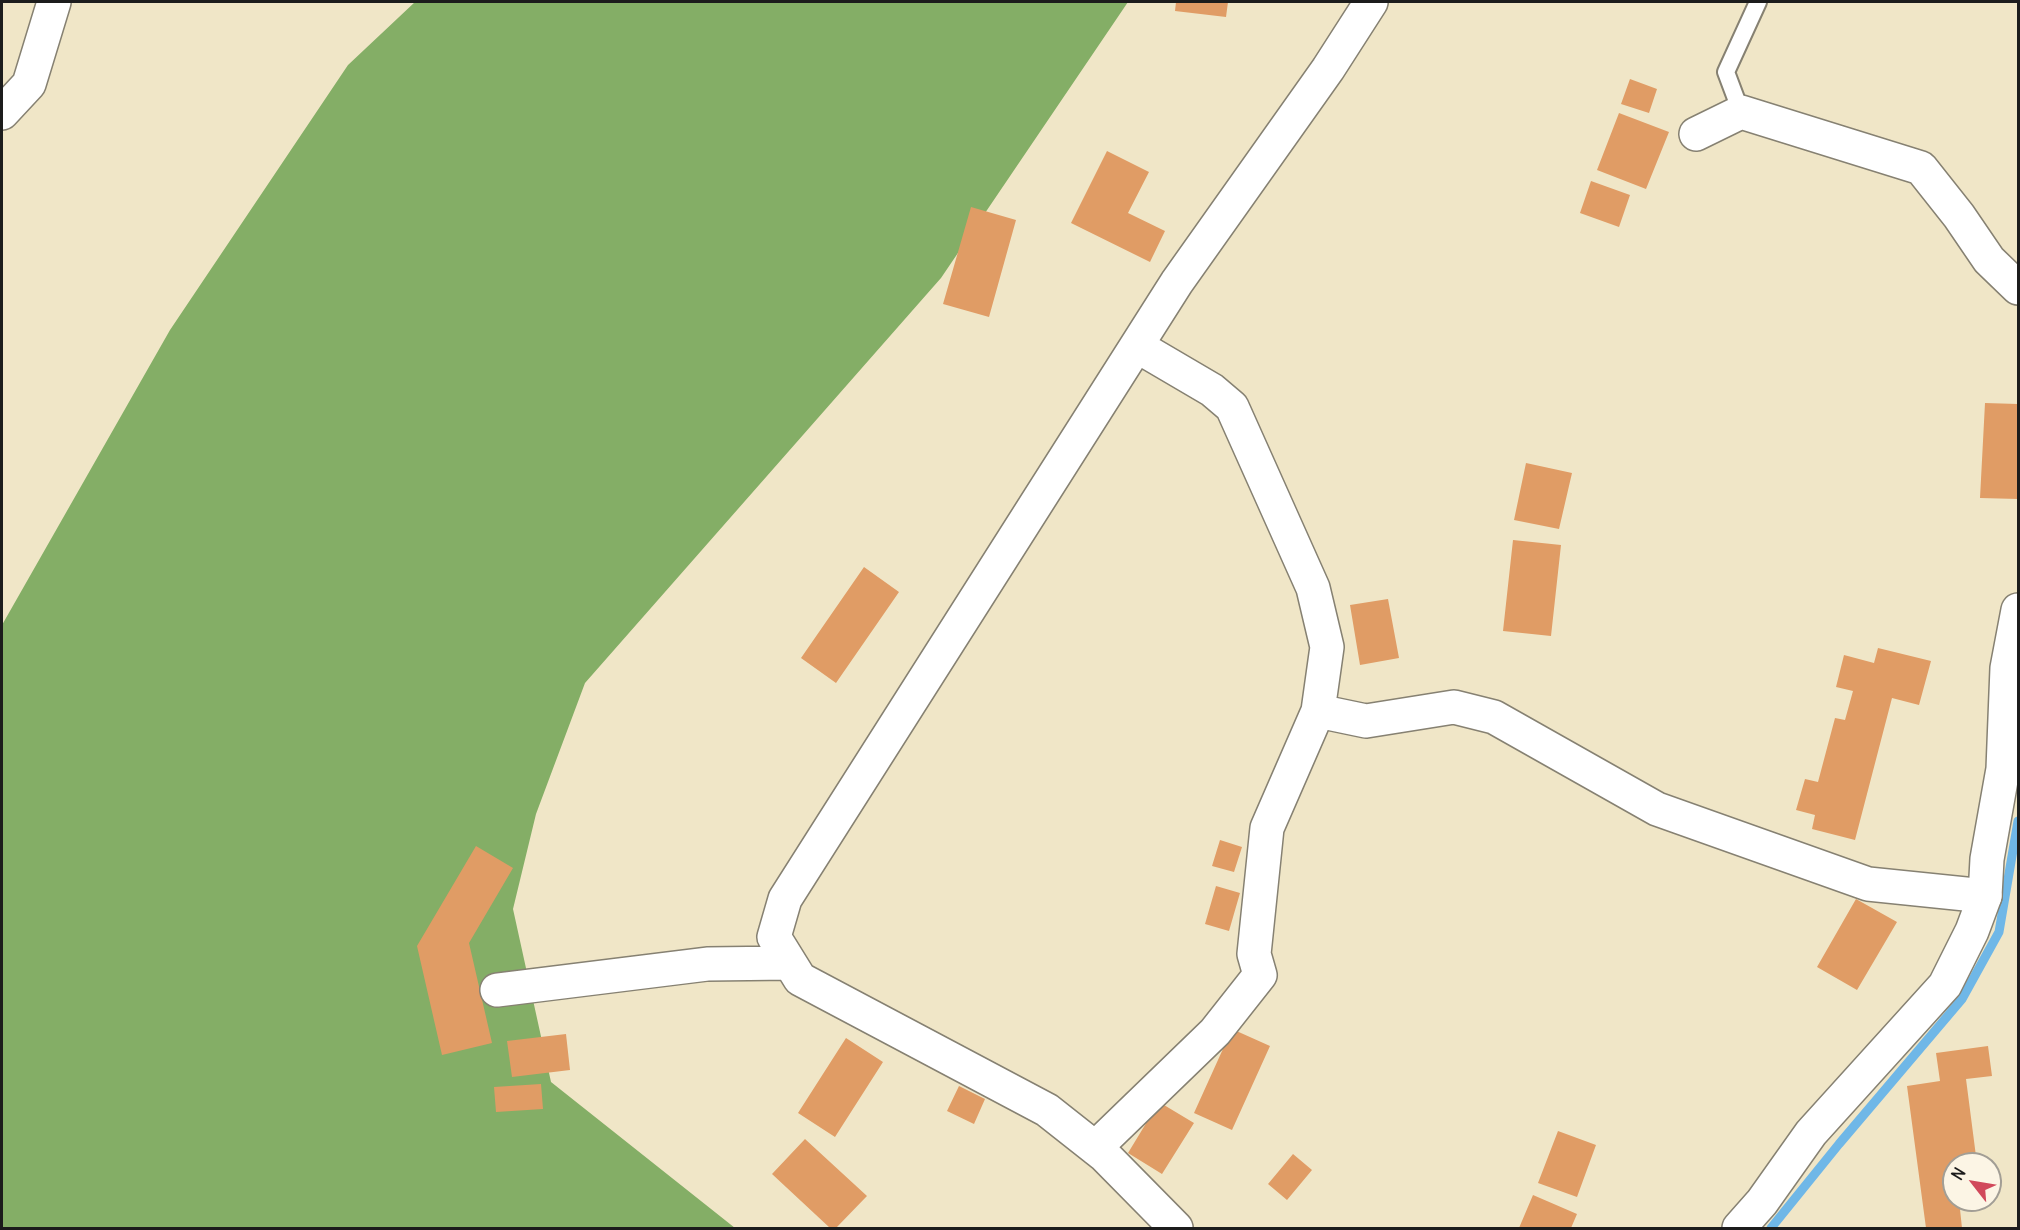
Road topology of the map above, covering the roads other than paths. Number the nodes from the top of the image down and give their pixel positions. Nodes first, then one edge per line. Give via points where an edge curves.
1 (54, 2) edge
2 (1371, 2) edge
3 (1758, 2) edge
4 (1741, 112) junction
5 (2, 114) edge
6 (1696, 134) dead end
7 (2019, 288) edge
8 (1137, 346) junction
9 (2019, 610) edge
10 (1318, 711) junction
11 (2011, 772) edge
12 (1985, 896) junction
13 (790, 963) junction
14 (497, 990) dead end
15 (1095, 1148) junction
16 (1176, 1228) edge
17 (1739, 1228) edge

1 - 5 street via 29,84
2 - 8 street
3 - 4 lane via 1726,72
4 - 6 street
4 - 7 street via 1921,168 1989,260
8 - 10 street via 1212,390 1232,407 1313,588 1326,647
8 - 13 street via 785,899 774,937
9 - 11 street via 2007,668
10 - 12 street via 1366,721 1454,707 1494,717 1656,808 1868,884
10 - 15 street via 1267,828 1254,954 1260,975 1215,1032
11 - 12 street via 1987,859
12 - 17 street via 1972,932 1944,985 1811,1133
13 - 14 street via 707,964
13 - 15 street via 800,979 1047,1110
15 - 16 street

